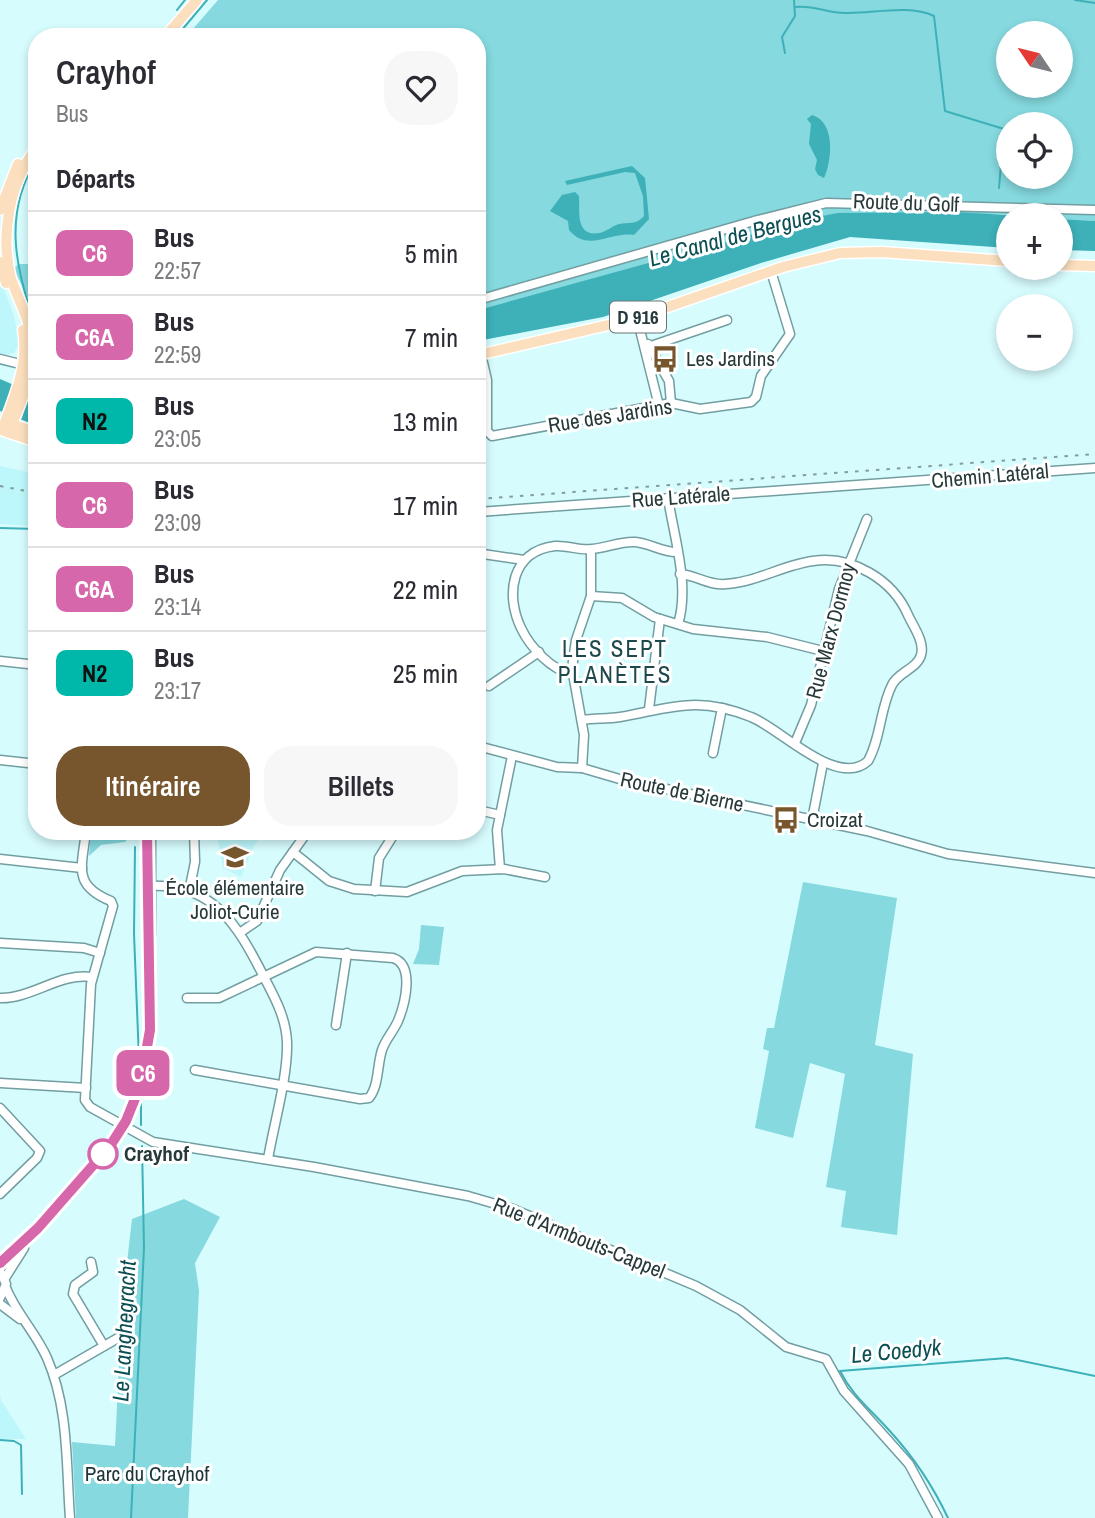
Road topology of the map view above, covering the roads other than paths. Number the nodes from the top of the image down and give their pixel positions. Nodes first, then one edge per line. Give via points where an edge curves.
1 (197, 0) edge
2 (173, 28) edge
3 (28, 152) edge
4 (28, 158) edge
5 (7, 184) edge
6 (1095, 210) edge
7 (3, 212) edge
8 (996, 260) edge
9 (0, 262) edge
10 (1073, 265) edge
11 (1095, 266) edge
12 (771, 271) junction
13 (486, 298) edge
14 (637, 318) junction
15 (727, 320) dead end
16 (28, 325) edge
17 (646, 344) junction
18 (486, 352) edge
19 (0, 359) edge
20 (28, 371) edge
21 (486, 384) edge
22 (671, 403) junction
23 (659, 406) junction
24 (6, 424) edge
25 (28, 430) edge
26 (28, 437) edge
27 (1095, 468) edge
28 (885, 484) joint
29 (668, 498) junction
30 (486, 512) edge
31 (867, 519) dead end
32 (591, 550) junction
33 (676, 552) junction
34 (486, 554) edge
35 (524, 560) junction
36 (848, 564) junction
37 (680, 574) junction
38 (591, 596) junction
39 (660, 619) junction
40 (678, 624) junction
41 (823, 651) junction
42 (539, 652) junction
43 (0, 661) edge
44 (28, 664) edge
45 (572, 674) junction
46 (489, 686) dead end
47 (722, 708) junction
48 (649, 709) junction
49 (582, 720) junction
50 (795, 743) junction
51 (486, 748) edge
52 (713, 753) dead end
53 (512, 756) junction
54 (0, 760) edge
55 (28, 763) edge
56 (823, 763) junction
57 (582, 768) junction
58 (486, 812) edge
59 (500, 815) junction
60 (812, 820) junction
61 (85, 840) edge
62 (148, 840) edge
63 (194, 840) edge
64 (302, 840) edge
65 (391, 840) edge
66 (293, 852) junction
67 (0, 859) edge
68 (82, 869) junction
69 (500, 869) junction
70 (1095, 873) edge
71 (545, 877) dead end
72 (150, 886) junction
73 (189, 891) junction
74 (375, 891) junction
75 (241, 932) junction
76 (0, 943) edge
77 (100, 953) junction
78 (347, 953) junction
79 (264, 975) junction
80 (92, 977) junction
81 (0, 998) edge
82 (187, 998) dead end
83 (336, 1025) dead end
84 (195, 1070) dead end
85 (0, 1083) edge
86 (281, 1086) junction
87 (86, 1088) junction
88 (0, 1108) edge
89 (122, 1127) junction
90 (268, 1159) junction
91 (0, 1194) edge
92 (38, 1228) junction
93 (91, 1262) dead end
94 (0, 1263) edge
95 (2, 1275) edge
96 (6, 1288) junction
97 (0, 1298) edge
98 (0, 1304) edge
99 (30, 1329) junction
100 (118, 1338) dead end
101 (104, 1346) junction
102 (54, 1376) junction
103 (70, 1518) edge
104 (938, 1518) edge

1 - 2 main road
3 - 5 main road
4 - 5 main road
5 - 7 main road
6 - 13 street, Route du Golf via 826,203
7 - 16 main road via 7,258
8 - 12 main road, D 916 via 868,251
9 - 20 main road via 22,324
10 - 11 main road
12 - 14 main road, D 916
12 - 22 street, Rue des Jardins via 790,333 759,379 756,398 701,409
14 - 17 street
14 - 18 main road, D 916
15 - 17 street
17 - 22 street via 669,381
17 - 23 street
19 - 20 street
20 - 24 main road
21 - 23 street, Rue des Jardins via 487,431 494,436
22 - 23 street, Rue des Jardins
24 - 25 main road
24 - 26 main road
27 - 28 street, Chemin Latéral
28 - 29 street, Rue Latérale
29 - 30 street, Rue Latérale
29 - 33 street
31 - 36 street, Rue Marx Dormoy
32 - 33 street via 634,542
32 - 35 street via 552,546
32 - 38 street
33 - 37 street
34 - 35 street
35 - 42 street via 514,579 512,601 524,634
36 - 37 street via 812,561 723,585
36 - 41 street, Rue Marx Dormoy
36 - 56 street via 870,573 897,594 922,653 891,686 868,761 852,768
37 - 40 street
38 - 39 street via 622,598
38 - 45 street via 576,640
39 - 40 street
39 - 48 street
40 - 41 street via 774,638
41 - 50 street, Rue Marx Dormoy via 811,705
42 - 45 street
42 - 46 street
43 - 44 street
45 - 49 street
47 - 48 street
47 - 50 street via 762,722
47 - 52 street
48 - 49 street
49 - 57 street
50 - 56 street
51 - 53 street, Route de Bierne
53 - 57 street, Route de Bierne
53 - 59 street
54 - 55 street
56 - 60 street
57 - 60 street, Route de Bierne
58 - 59 street
59 - 69 street
60 - 70 street, Route de Bierne via 948,854
61 - 68 street
62 - 72 street
63 - 73 street
64 - 66 street
65 - 74 street via 380,858
66 - 74 street via 332,883
66 - 75 street via 257,921
67 - 68 street
68 - 77 street via 89,890 113,904
69 - 71 street
69 - 74 street via 457,871 407,892
72 - 73 street
72 - 89 street via 148,1051 140,1086
73 - 75 street via 220,908
75 - 79 street
76 - 77 street
77 - 80 street
78 - 79 street via 312,952
78 - 83 street
78 - 86 street via 393,958 404,964 407,972 401,1011 382,1052 371,1096 360,1099
79 - 82 street via 216,999
79 - 86 street via 286,1031
80 - 81 street
80 - 87 street
84 - 86 street
85 - 87 street
86 - 90 street
87 - 89 street, Rue d'Armbouts-Cappel via 88,1106
88 - 91 street via 40,1151
89 - 90 street, Rue d'Armbouts-Cappel via 153,1142
89 - 92 street
90 - 104 street, Rue d'Armbouts-Cappel via 482,1199 719,1298 786,1347 826,1359 847,1395 909,1464
92 - 94 street
92 - 95 street
93 - 101 street via 93,1272 75,1285 73,1293
95 - 96 street
96 - 97 street
96 - 99 street
98 - 99 street
99 - 102 street
100 - 101 street
101 - 102 street
102 - 103 street via 62,1409

